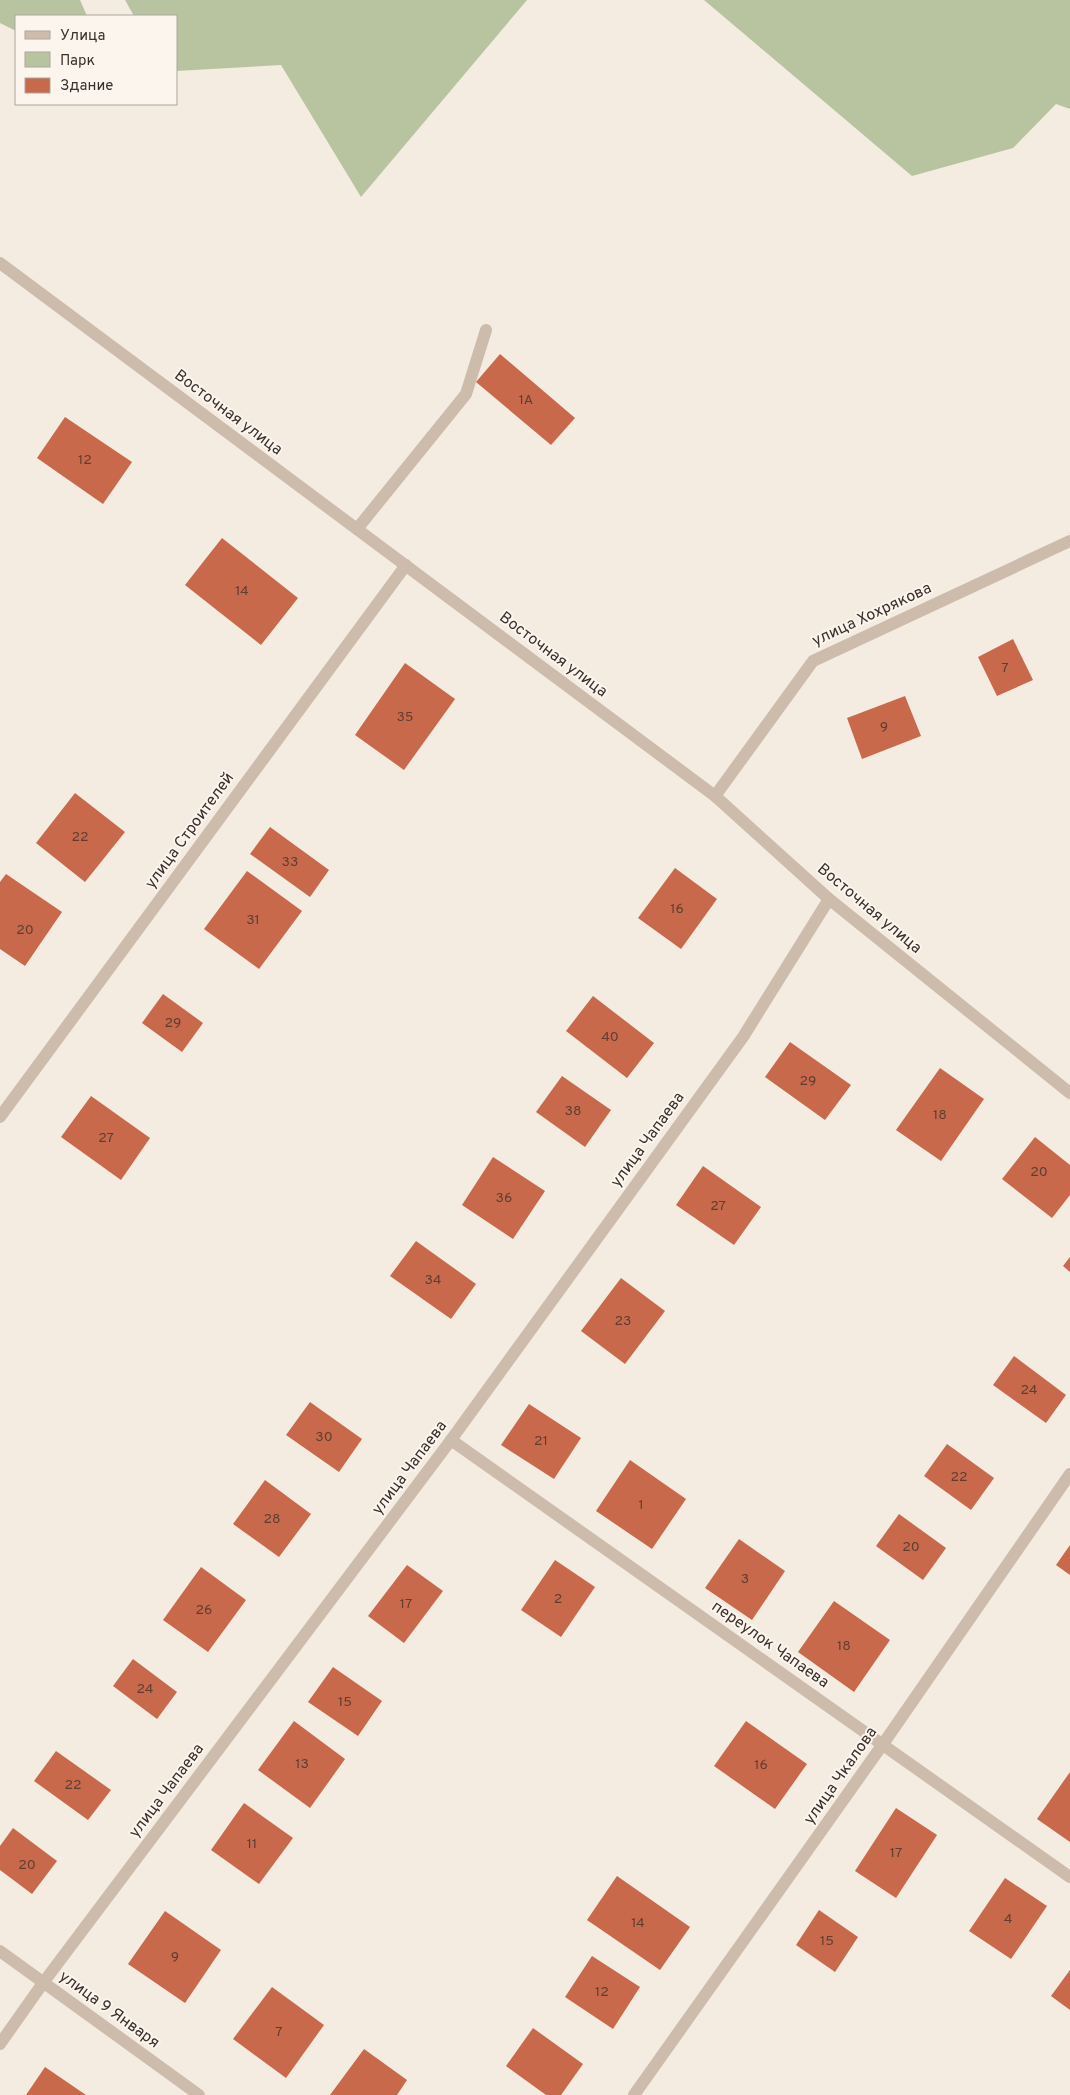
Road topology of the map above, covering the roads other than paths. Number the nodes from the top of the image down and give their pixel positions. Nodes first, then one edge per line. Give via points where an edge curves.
1 (0, 263) edge
2 (486, 330) dead end
3 (357, 529) junction
4 (1070, 541) edge
5 (406, 565) junction
6 (715, 796) junction
7 (829, 899) junction
8 (1070, 1093) edge
9 (0, 1117) edge
10 (451, 1440) junction
11 (1070, 1474) edge
12 (883, 1744) junction
13 (1070, 1877) edge
14 (0, 1950) edge
15 (43, 1983) junction
16 (0, 2044) edge
17 (199, 2095) edge
18 (634, 2095) edge

1 - 3 street, Восточная улица
2 - 3 street via 466,394
3 - 5 street, Восточная улица
4 - 6 street, улица Хохрякова via 813,661
5 - 6 street, Восточная улица
5 - 9 street, улица Строителей
6 - 7 street, Восточная улица
7 - 8 street, Восточная улица
7 - 10 street, улица Чапаева via 743,1037
10 - 12 street, переулок Чапаева
10 - 15 street, улица Чапаева
11 - 12 street, улица Чкалова
12 - 13 street, переулок Чапаева
12 - 18 street, улица Чкалова
14 - 15 street, улица 9 Января
15 - 16 street, улица Чапаева
15 - 17 street, улица 9 Января

